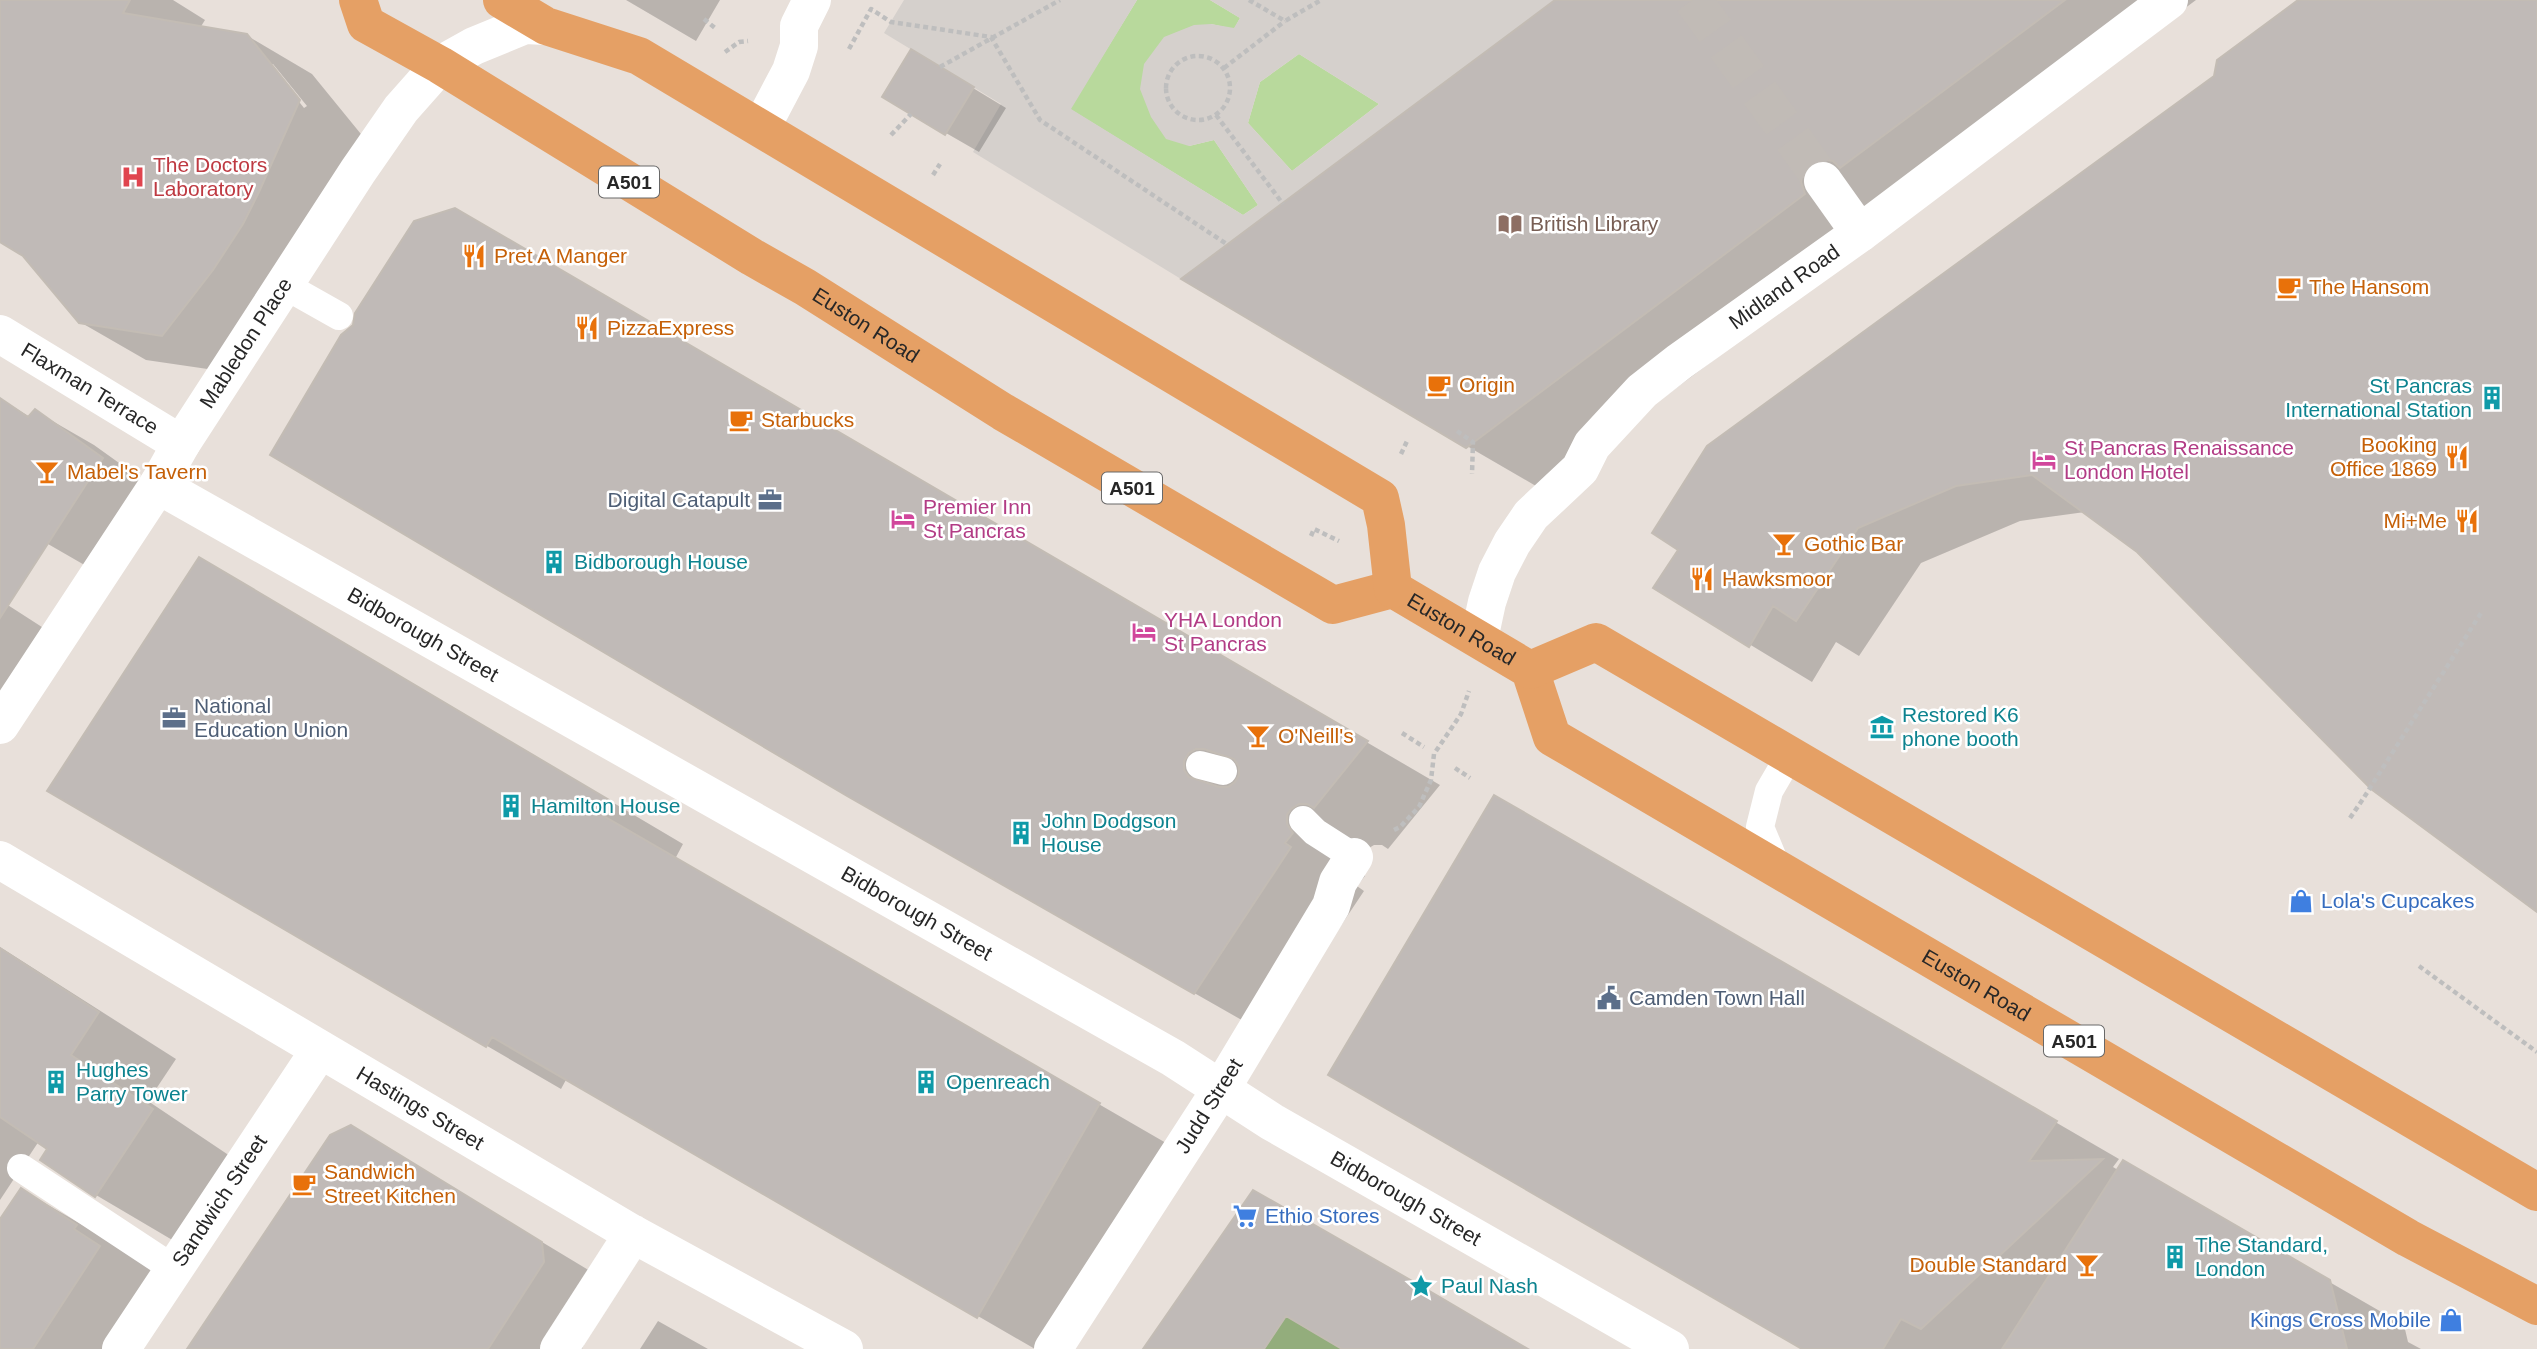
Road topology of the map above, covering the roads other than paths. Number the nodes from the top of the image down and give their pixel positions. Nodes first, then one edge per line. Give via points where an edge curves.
1 (358, 0) edge
2 (502, 0) edge
3 (812, 0) edge
4 (2169, 0) edge
5 (546, 26) junction
6 (440, 65) junction
7 (761, 128) junction
8 (1823, 181) tunnel mouth
9 (1860, 233) junction
10 (285, 285) junction
11 (339, 316) dead end
12 (0, 334) edge
13 (181, 444) junction
14 (158, 485) junction
15 (1393, 589) junction
16 (1479, 639) junction
17 (1530, 670) junction
18 (0, 725) edge
19 (1790, 755) junction
20 (1303, 820) dead end
21 (1354, 857) joint
22 (0, 860) edge
23 (1777, 868) junction
24 (319, 1051) junction
25 (1221, 1089) junction
26 (21, 1168) dead end
27 (2537, 1192) edge
28 (633, 1234) junction
29 (174, 1269) junction
30 (2537, 1306) edge
31 (121, 1349) edge
32 (559, 1349) edge
33 (844, 1349) edge
34 (1053, 1349) edge
35 (1670, 1349) edge

1 - 6 highway, Euston Road / A501 via 366,23
2 - 5 highway, Euston Road
3 - 7 street via 799,26 799,47 791,71
4 - 9 street, Midland Road
5 - 6 street, Mabledon Place via 524,25 502,33
5 - 7 highway, Euston Road via 639,56
6 - 10 street, Mabledon Place via 401,109
6 - 15 highway, Euston Road / A501 via 1003,412 1333,605
7 - 15 highway, Euston Road via 1380,498
8 - 9 street
9 - 16 street, Midland Road via 1679,362 1609,425 1580,469 1531,515 1512,543 1490,592
10 - 11 lane
10 - 13 street, Mabledon Place
12 - 13 street, Flaxman Terrace
13 - 14 street, Mabledon Place
14 - 18 street, Mabledon Place
14 - 25 street, Bidborough Street
15 - 16 highway, Euston Road
16 - 17 highway, Euston Road
17 - 19 highway, Euston Road via 1596,642
17 - 23 highway, Euston Road / A501 via 1552,737
19 - 23 lane via 1769,791 1760,827
19 - 27 highway, Euston Road
20 - 21 lane
21 - 25 street, Judd Street via 1338,882 1331,906
22 - 24 street, Hastings Street
23 - 30 highway, Euston Road / A501 via 2408,1238
24 - 28 street, Hastings Street
24 - 29 street, Sandwich Street
25 - 34 street, Judd Street
25 - 35 street, Bidborough Street
26 - 29 lane
28 - 32 street
28 - 33 street, Hastings Street
29 - 31 street, Sandwich Street

